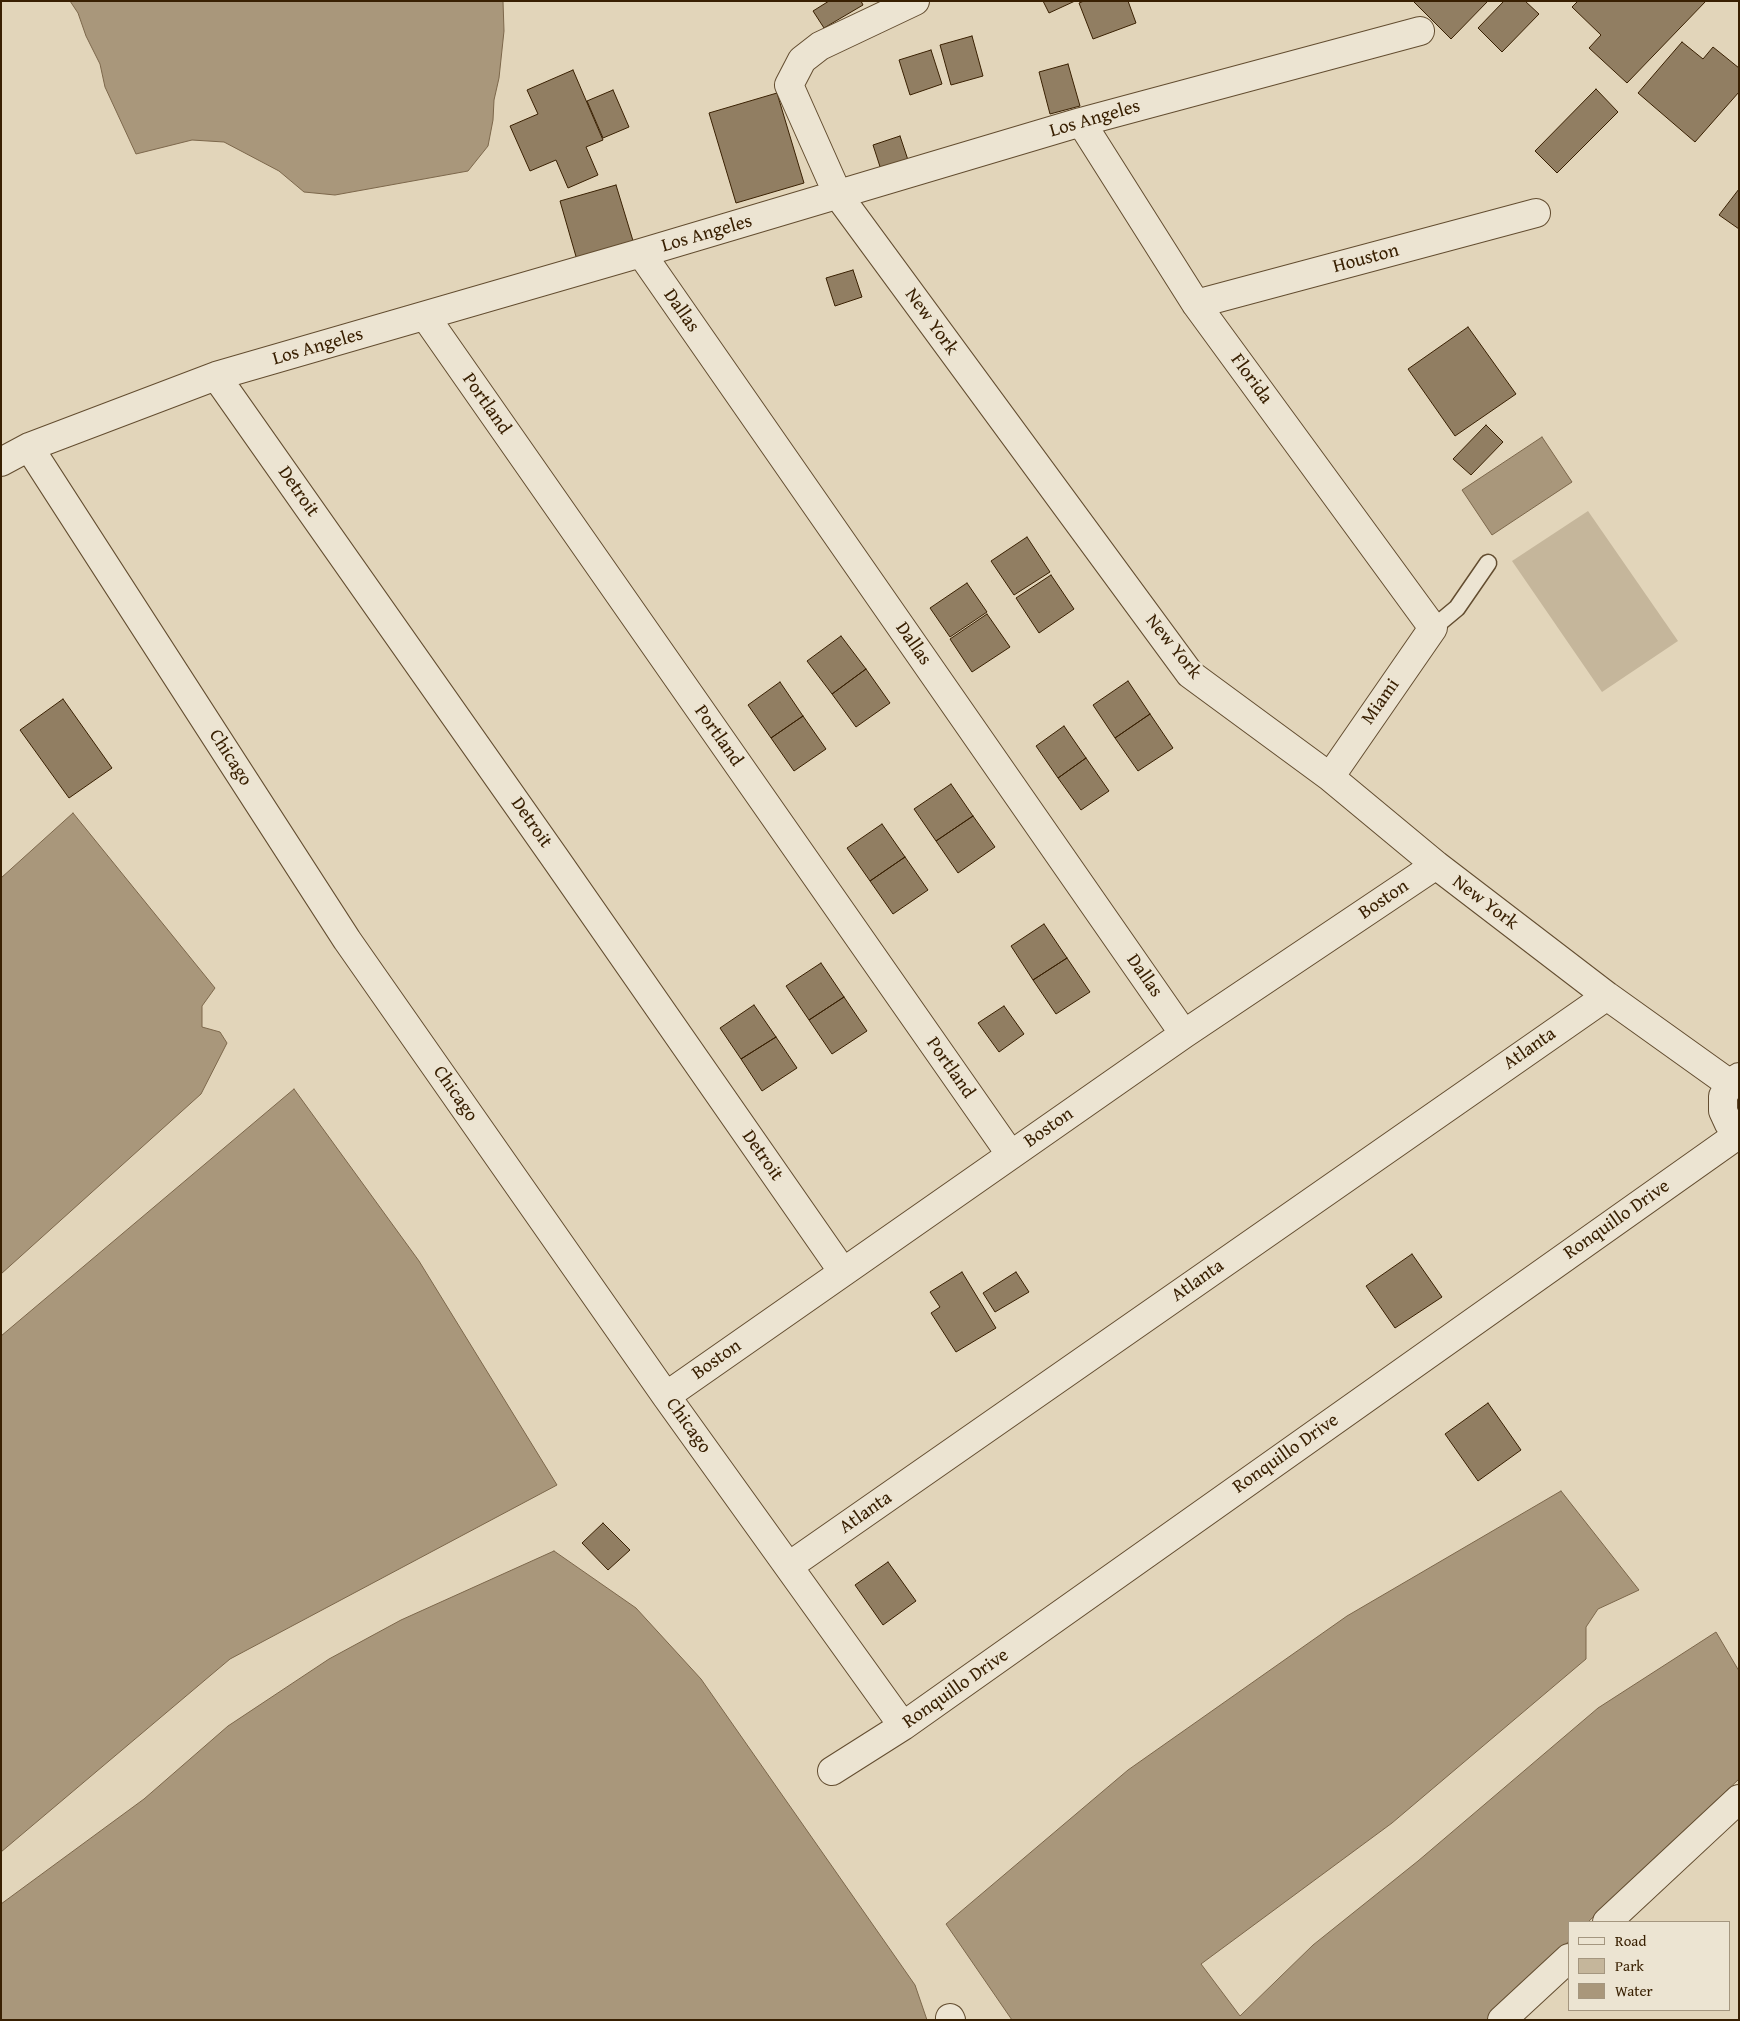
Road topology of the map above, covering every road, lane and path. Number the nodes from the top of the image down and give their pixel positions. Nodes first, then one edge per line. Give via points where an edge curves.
1 (915, 1) edge
2 (1420, 31) dead end
3 (1081, 122) junction
4 (838, 196) junction
5 (1536, 213) dead end
6 (641, 254) junction
7 (1196, 304) junction
8 (425, 316) junction
9 (216, 376) junction
10 (30, 447) junction
11 (1, 462) edge
12 (1488, 563) dead end
13 (1433, 628) junction
14 (1330, 777) junction
15 (1436, 865) junction
16 (1607, 996) junction
17 (1184, 1034) junction
18 (1734, 1081) edge
19 (1739, 1133) edge
20 (1011, 1156) junction
21 (843, 1272) junction
22 (666, 1396) junction
23 (789, 1566) junction
24 (903, 1726) junction
25 (832, 1772) dead end
26 (1739, 1799) edge
27 (1608, 1921) edge
28 (1568, 1959) edge
29 (1502, 2020) edge

1 - 4 street, New York via 820,46 802,60 789,85
2 - 3 street, Los Angeles
3 - 4 street, Los Angeles
3 - 7 street, Florida
4 - 6 street, Los Angeles
4 - 14 street, New York via 1190,674
5 - 7 street, Houston
6 - 8 street, Los Angeles
6 - 17 street, Dallas
7 - 13 street, Florida
8 - 9 street, Los Angeles
8 - 20 street, Portland
9 - 10 street, Los Angeles
9 - 21 street, Detroit
10 - 11 street, Los Angeles
10 - 22 street, Chicago via 348,940
12 - 13 lane via 1457,608
13 - 14 street, Miami
14 - 15 street, New York
15 - 16 street, New York
15 - 17 street, Boston
16 - 18 street, New York
16 - 23 street, Atlanta
17 - 20 street, Boston
18 - 19 street, Ronquillo Drive via 1723,1096 1723,1111 1729,1124
19 - 24 street, Ronquillo Drive
20 - 21 street, Boston
21 - 22 street, Boston
22 - 23 street, Chicago
23 - 24 street, Chicago
24 - 25 street, Ronquillo Drive
26 - 27 street
28 - 29 street

